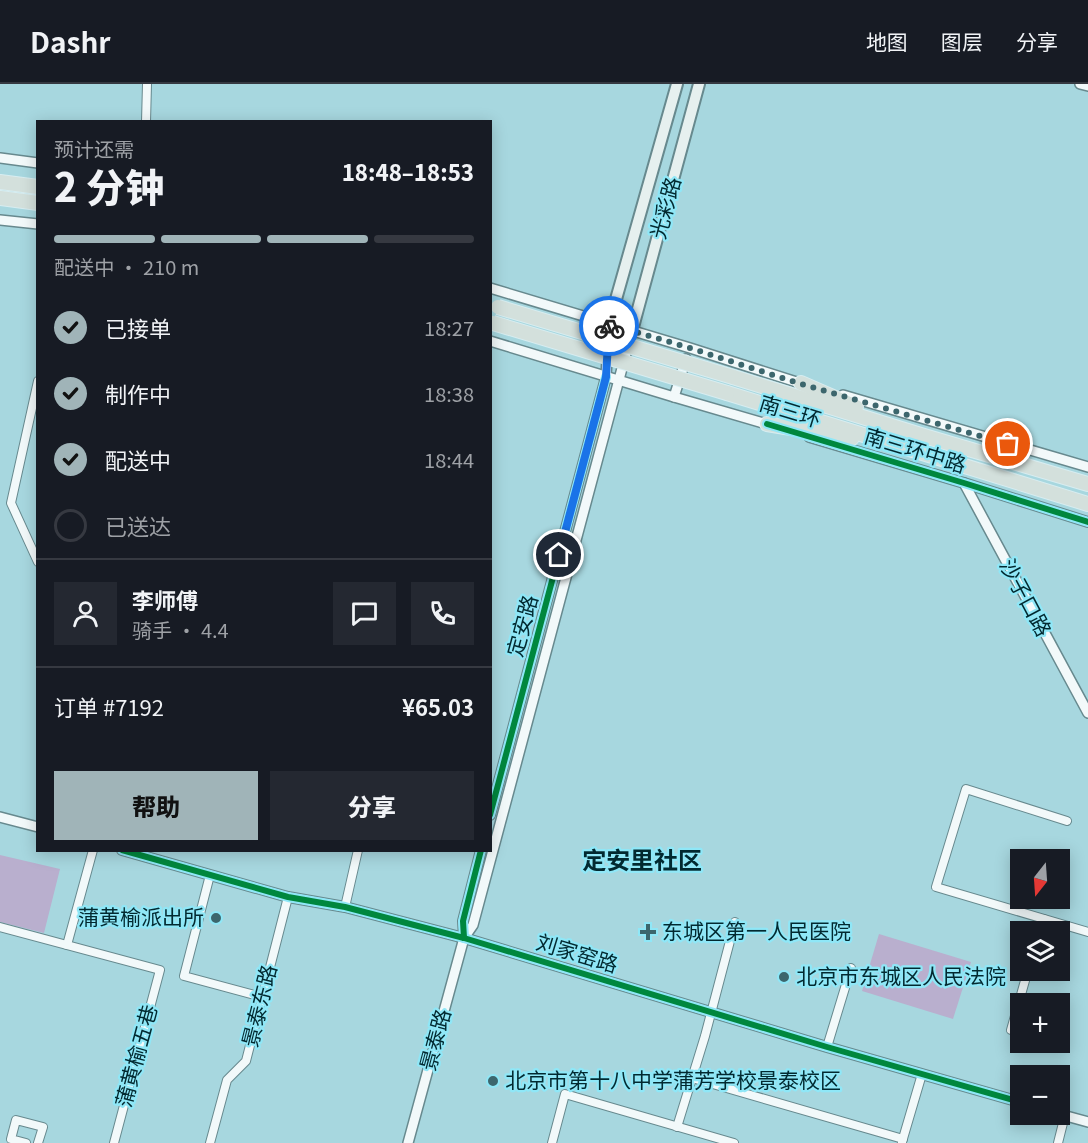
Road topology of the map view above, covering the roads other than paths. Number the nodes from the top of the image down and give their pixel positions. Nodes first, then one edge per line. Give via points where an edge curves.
1 (147, 84) edge
2 (677, 84) edge
3 (699, 84) edge
4 (1080, 84) edge
5 (1088, 86) edge
6 (146, 120) edge
7 (0, 158) edge
8 (36, 164) edge
9 (0, 182) edge
10 (36, 187) edge
11 (0, 198) edge
12 (36, 203) edge
13 (0, 220) edge
14 (36, 224) edge
15 (492, 289) edge
16 (494, 306) edge
17 (554, 308) junction
18 (492, 322) edge
19 (609, 324) junction
20 (632, 331) junction
21 (492, 342) edge
22 (690, 348) junction
23 (539, 356) junction
24 (606, 377) junction
25 (619, 381) junction
26 (801, 384) junction
27 (36, 390) edge
28 (674, 398) junction
29 (767, 424) junction
30 (924, 436) junction
31 (907, 448) junction
32 (1088, 468) edge
33 (964, 483) junction
34 (1088, 484) edge
35 (1088, 504) edge
36 (1088, 522) edge
37 (36, 558) edge
38 (1088, 713) edge
39 (492, 806) edge
40 (0, 817) edge
41 (1066, 821) dead end
42 (36, 826) edge
43 (92, 852) edge
44 (129, 852) edge
45 (358, 852) edge
46 (480, 852) edge
47 (210, 875) junction
48 (288, 897) junction
49 (345, 907) junction
50 (1044, 919) joint
51 (735, 922) dead end
52 (0, 927) edge
53 (1088, 932) edge
54 (464, 938) junction
55 (68, 945) junction
56 (851, 968) dead end
57 (261, 997) junction
58 (712, 1011) junction
59 (827, 1047) junction
60 (922, 1074) junction
61 (692, 1078) junction
62 (1010, 1099) edge
63 (1070, 1116) edge
64 (1088, 1122) edge
65 (1060, 1125) edge
66 (677, 1127) junction
67 (902, 1141) edge
68 (26, 1143) edge
69 (39, 1143) edge
70 (114, 1143) edge
71 (210, 1143) edge
72 (408, 1143) edge
73 (552, 1143) edge
74 (734, 1143) edge
75 (1058, 1143) edge

1 - 6 street
2 - 19 main road, 光彩路
3 - 20 main road, 光彩路
4 - 5 street
7 - 8 street
9 - 10 highway
11 - 12 highway
13 - 14 street
15 - 17 street, 南三环中路
16 - 30 highway, 南三环, bridge
17 - 19 street, 南三环中路
17 - 23 street
18 - 31 highway, 南三环, bridge
19 - 20 street, 南三环中路
19 - 24 street, 定安路
20 - 22 street, 南三环中路
20 - 25 street, 定安路
21 - 23 street, 南三环中路
22 - 26 street, 南三环中路
22 - 28 street
23 - 24 street, 南三环中路
24 - 25 street, 南三环中路
24 - 39 street, 定安路
25 - 28 street, 南三环中路
25 - 54 street, 定安路 via 473,925
26 - 30 highway
26 - 32 street, 南三环中路
27 - 37 street via 11,503
28 - 29 street, 南三环中路
29 - 31 highway
29 - 33 street, 南三环中路
30 - 34 highway, 南三环
31 - 35 highway, 南三环
33 - 36 street, 南三环中路
33 - 38 street, 沙子口路
40 - 42 street
41 - 50 street via 966,789 936,886
43 - 55 street
44 - 47 street, 刘家窑路
45 - 49 street
46 - 54 street via 463,921
47 - 48 street, 刘家窑路
47 - 57 street via 184,976
48 - 49 street, 刘家窑路
48 - 57 street, 景泰东路
49 - 54 street, 刘家窑路
50 - 53 street
51 - 58 street
52 - 55 street
54 - 58 street, 刘家窑路
54 - 72 street, 景泰路
55 - 70 street, 蒲黄榆五巷 via 160,969
56 - 59 street
57 - 71 street, 景泰东路 via 246,1060 227,1080
58 - 59 street, 刘家窑路
58 - 61 street
59 - 60 street, 刘家窑路
60 - 62 street, 刘家窑路
60 - 67 street
61 - 66 street
61 - 67 street
63 - 64 street
65 - 75 street
66 - 73 street via 565,1095
66 - 74 street
68 - 69 street via 11,1139 16,1120 43,1127

